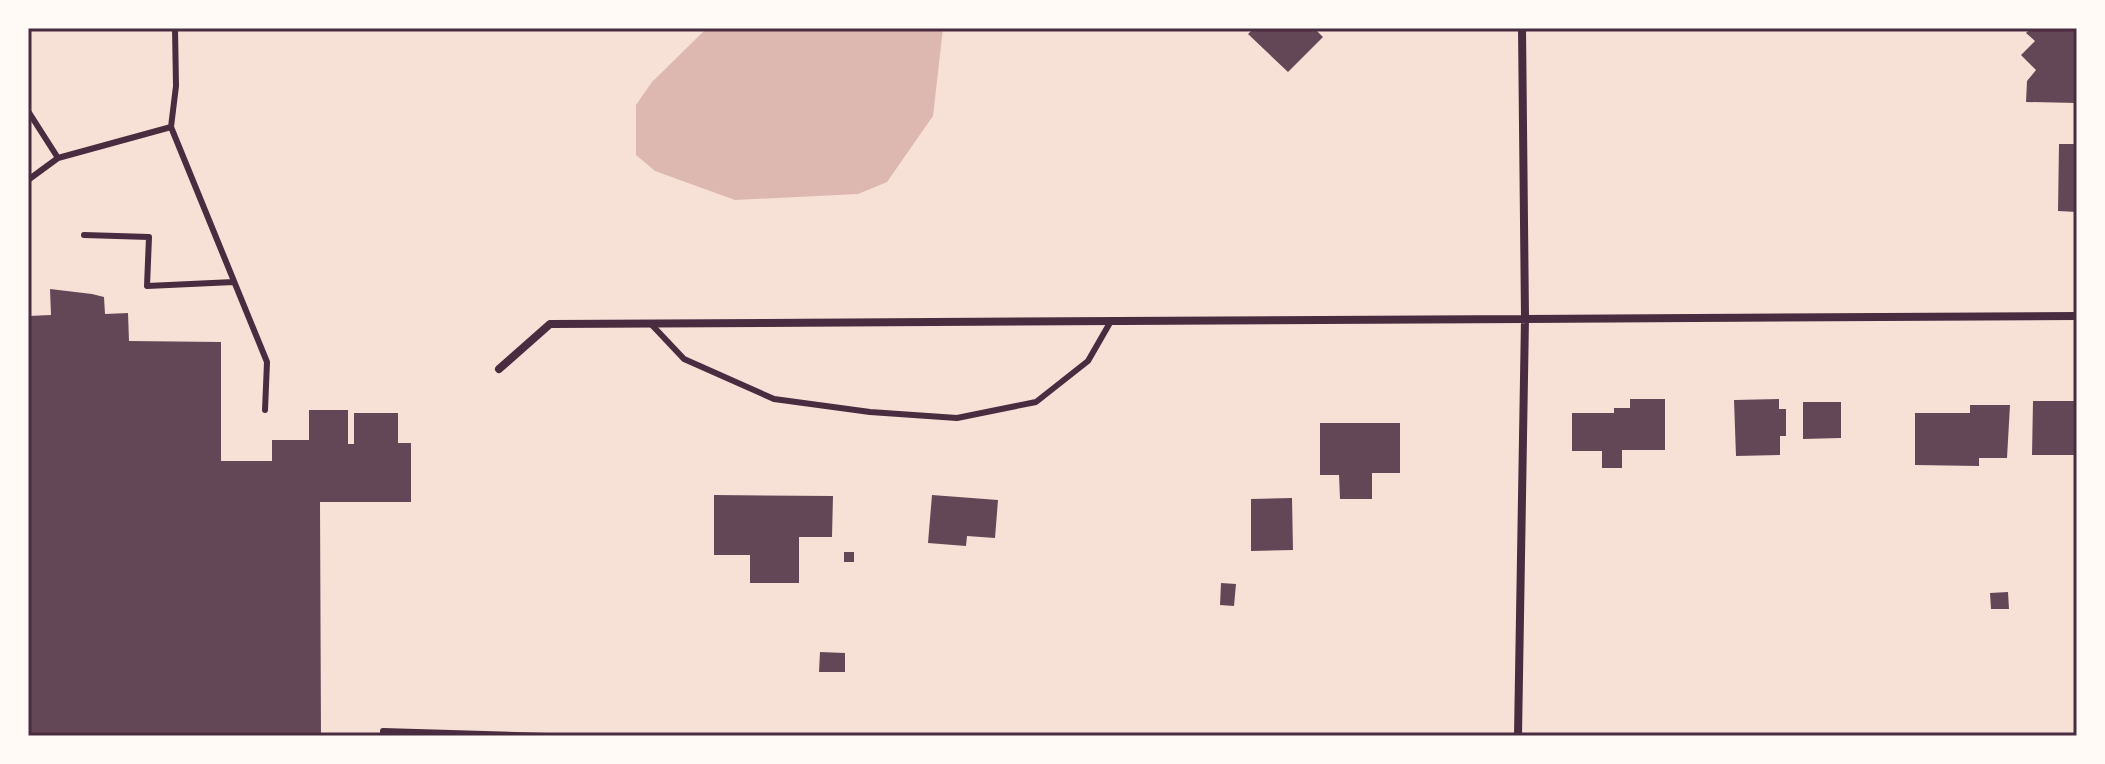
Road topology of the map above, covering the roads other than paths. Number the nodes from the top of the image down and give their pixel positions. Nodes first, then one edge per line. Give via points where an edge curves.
1 (175, 28) edge
2 (1522, 28) edge
3 (28, 111) edge
4 (171, 127) junction
5 (58, 158) junction
6 (28, 180) edge
7 (84, 235) dead end
8 (234, 282) junction
9 (2077, 316) edge
10 (1525, 318) junction
11 (1111, 321) junction
12 (651, 324) junction
13 (499, 369) dead end
14 (265, 410) dead end
15 (383, 736) edge
16 (547, 736) edge
17 (1518, 736) edge

1 - 4 lane
2 - 10 street
3 - 5 lane
4 - 5 lane
4 - 8 lane
5 - 6 lane
7 - 8 lane via 149,237 147,286
8 - 14 lane via 267,362
9 - 10 street
10 - 11 street
10 - 17 street
11 - 12 street
11 - 12 lane via 1088,361 1036,402 957,418 774,399 684,359
12 - 13 street via 550,324
15 - 16 lane via 383,731

